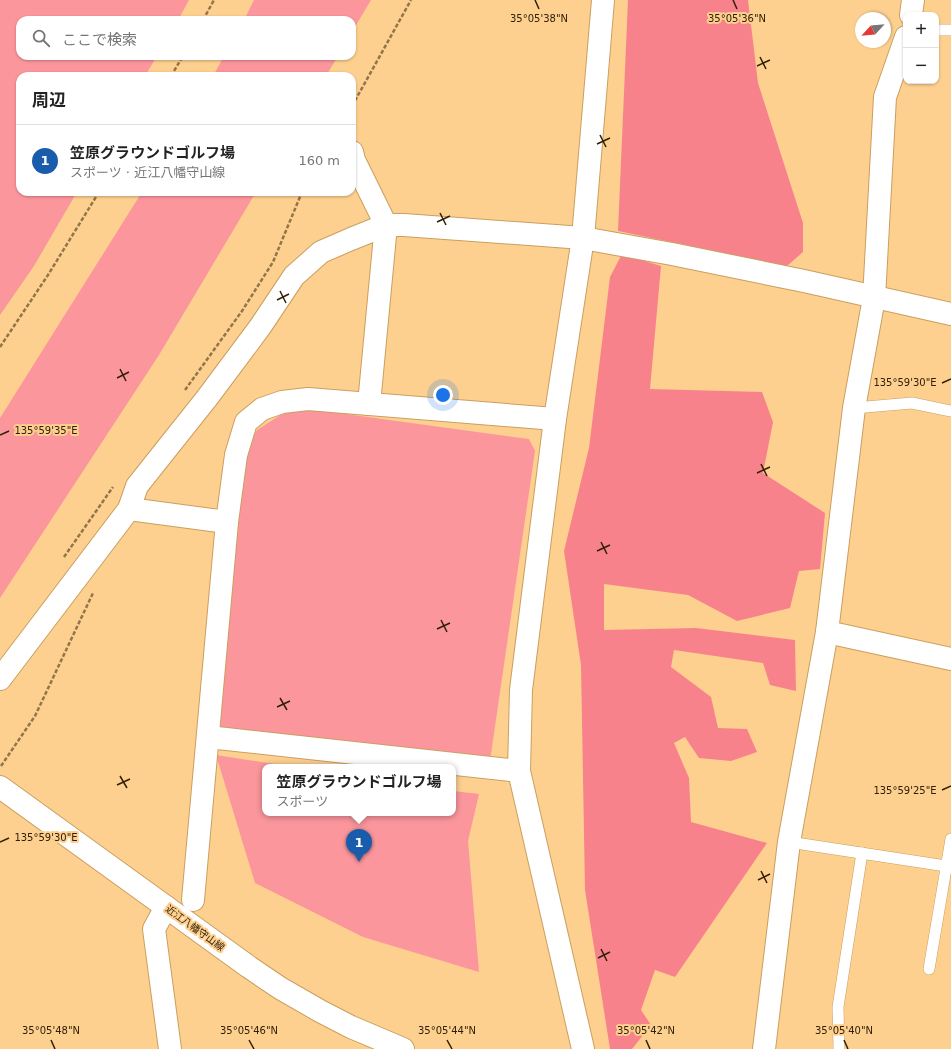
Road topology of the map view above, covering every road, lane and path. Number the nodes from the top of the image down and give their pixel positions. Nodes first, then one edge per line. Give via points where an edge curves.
1 (214, 0) edge
2 (411, 0) edge
3 (603, 0) edge
4 (913, 0) edge
5 (911, 12) edge
6 (205, 16) edge
7 (939, 30) edge
8 (951, 30) edge
9 (903, 46) edge
10 (180, 60) edge
11 (173, 72) edge
12 (356, 99) edge
13 (356, 164) edge
14 (97, 196) edge
15 (386, 225) junction
16 (583, 238) junction
17 (874, 298) junction
18 (951, 314) edge
19 (0, 346) edge
20 (369, 404) junction
21 (854, 408) junction
22 (951, 411) edge
23 (555, 419) junction
24 (129, 509) junction
25 (227, 522) junction
26 (96, 588) dead end
27 (827, 632) junction
28 (951, 659) edge
29 (0, 679) edge
30 (208, 737) junction
31 (455, 764) edge
32 (456, 764) edge
33 (0, 768) edge
34 (519, 771) junction
35 (0, 787) edge
36 (951, 839) edge
37 (789, 842) junction
38 (862, 853) junction
39 (946, 866) junction
40 (193, 900) dead end
41 (166, 907) junction
42 (929, 969) dead end
43 (170, 1049) edge
44 (403, 1049) edge
45 (582, 1049) edge
46 (764, 1049) edge
47 (839, 1049) edge

1 - 6 path
2 - 12 path
3 - 16 street
4 - 5 street
7 - 8 lane
9 - 17 street via 885,97
10 - 11 path
13 - 15 street
14 - 19 path
15 - 16 street
15 - 20 street
15 - 24 street via 321,252 294,276 207,398 137,486
16 - 17 street via 804,281
16 - 23 street
17 - 18 street
17 - 21 street
20 - 23 street
20 - 25 street via 308,399 282,402 262,409 246,422 236,455
21 - 22 lane via 912,403
21 - 27 street
23 - 34 street via 521,690
24 - 25 street
24 - 29 street
25 - 30 street
26 - 33 path via 35,716
27 - 28 street
27 - 37 street
30 - 31 street
30 - 40 street
32 - 34 street
34 - 45 street
35 - 41 street, 近江八幡守山線
36 - 39 lane
37 - 38 lane
37 - 46 street
38 - 39 lane
38 - 47 lane via 838,1007
39 - 42 lane
41 - 43 street via 154,929
41 - 44 street, 近江八幡守山線 via 280,988 351,1027

